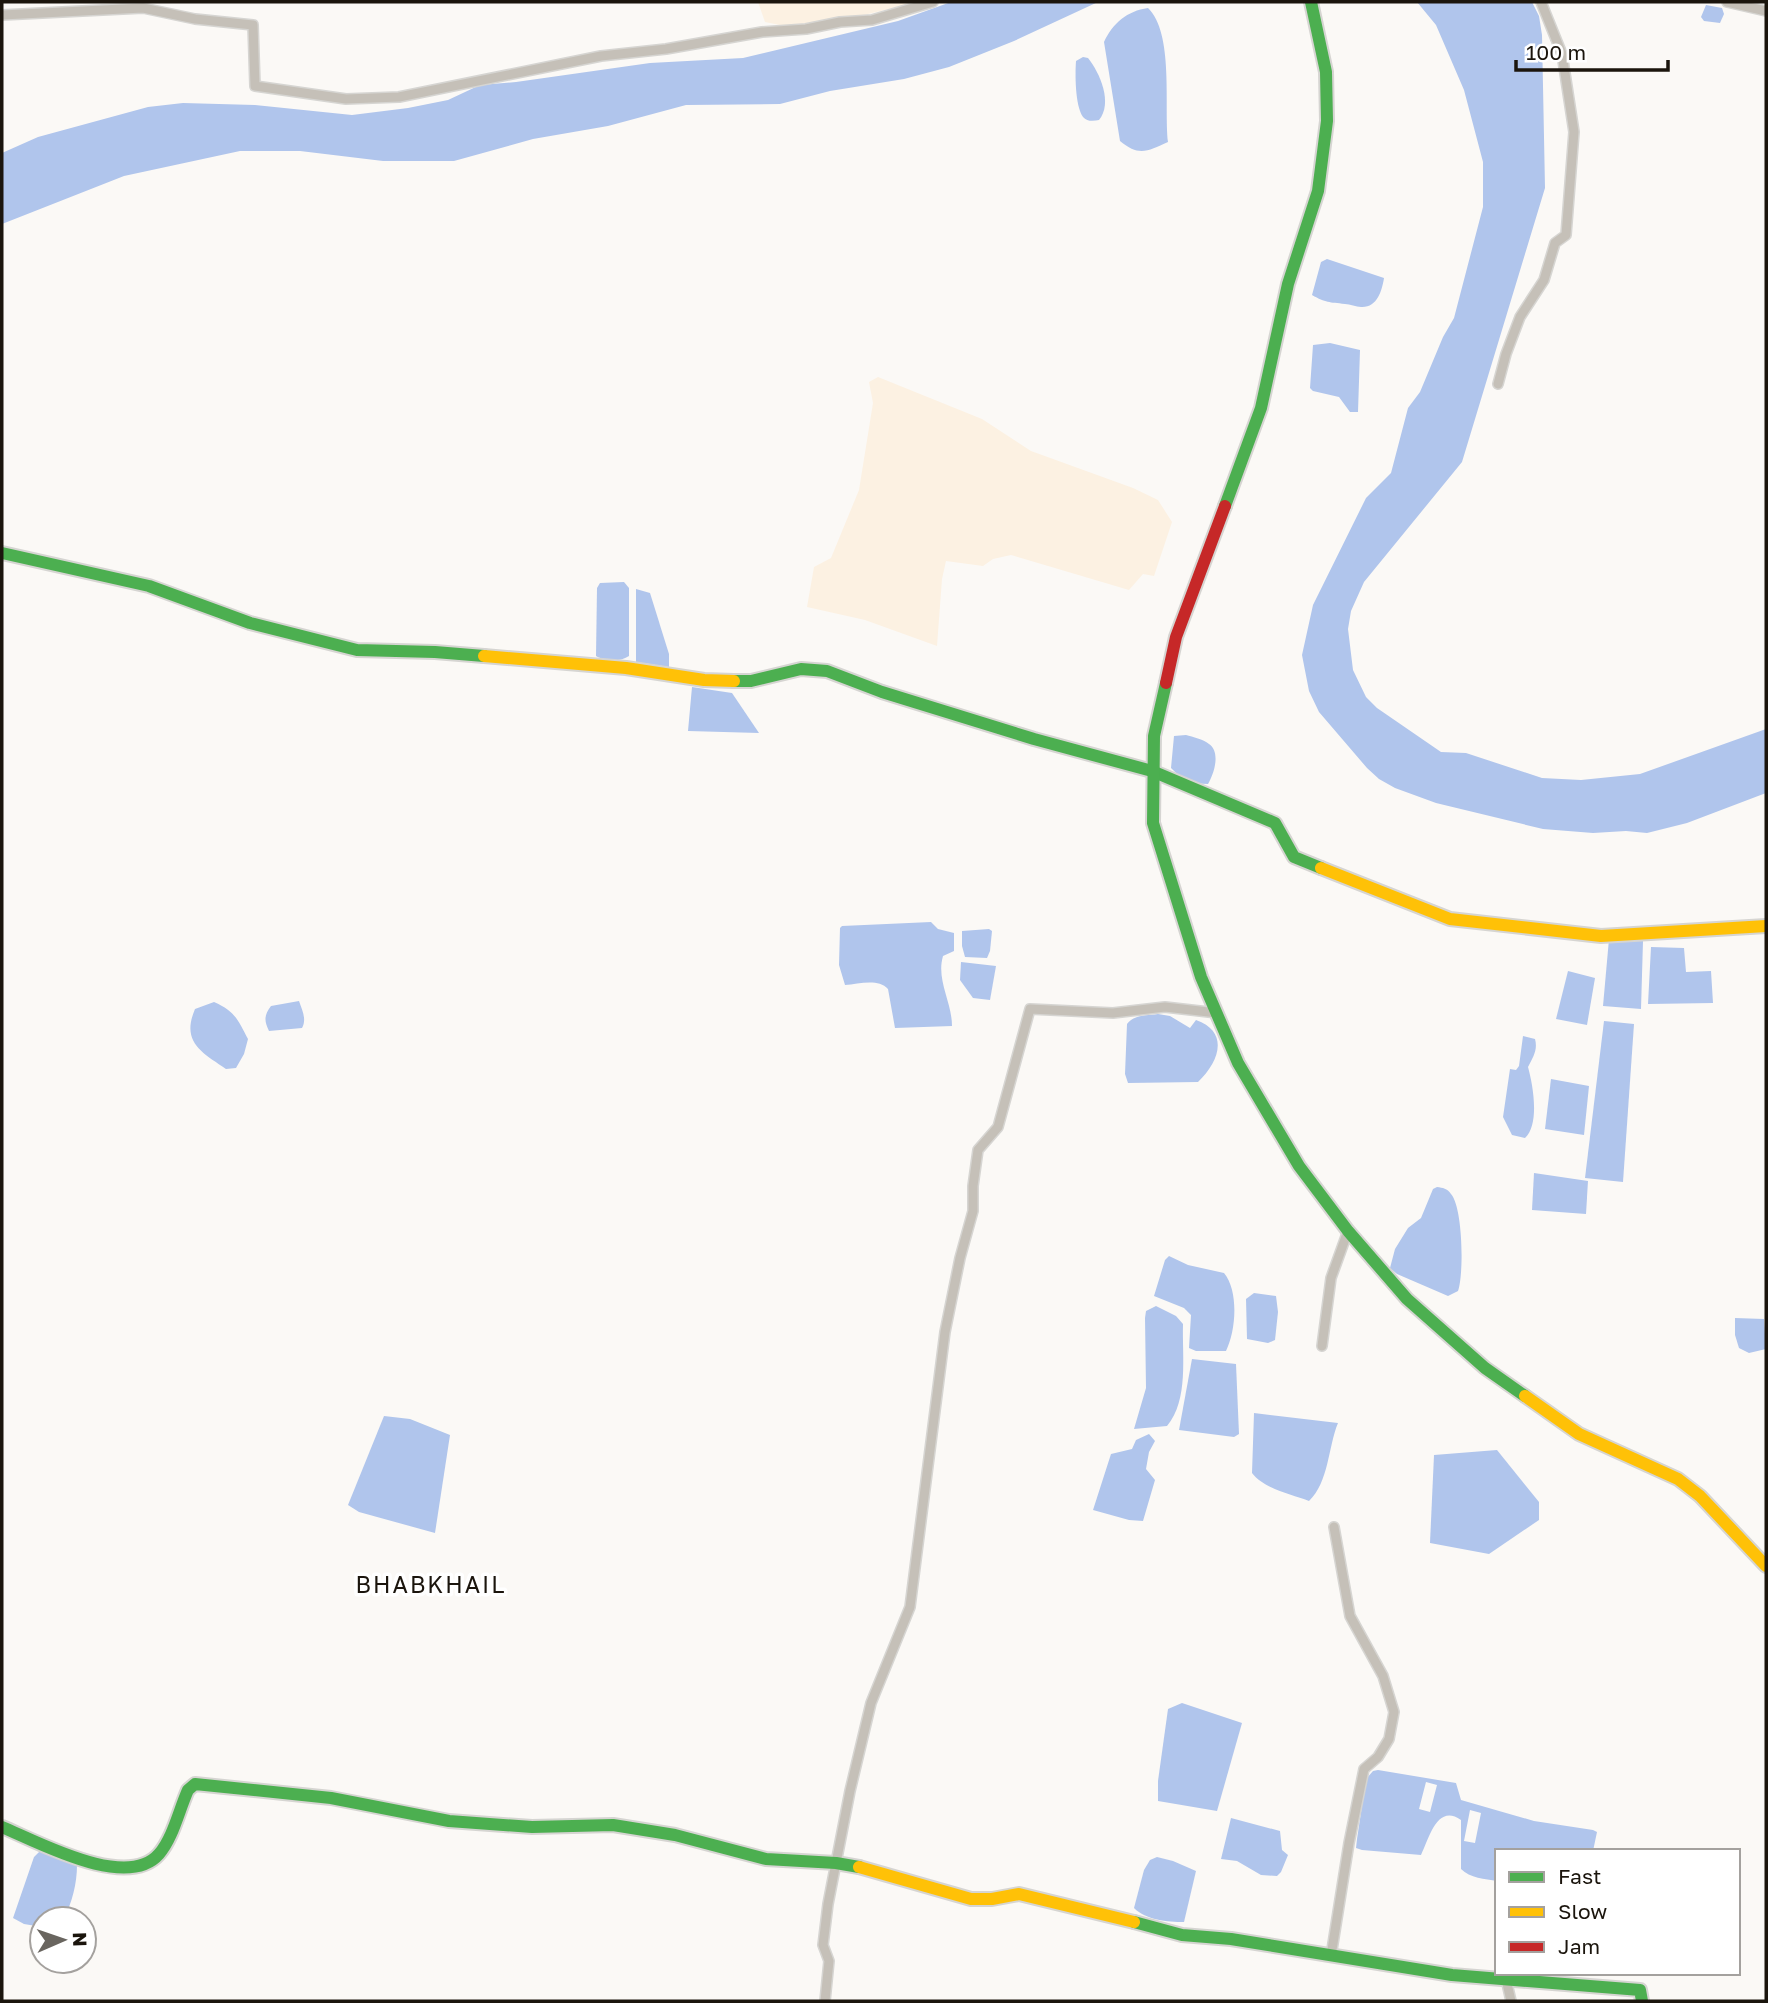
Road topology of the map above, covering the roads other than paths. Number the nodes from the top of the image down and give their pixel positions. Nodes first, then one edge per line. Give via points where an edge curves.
1 (933, 2) edge
2 (1311, 2) edge
3 (1541, 2) edge
4 (1727, 2) edge
5 (1766, 10) edge
6 (2, 15) edge
7 (1498, 384) dead end
8 (2, 553) edge
9 (1152, 771) junction
10 (1766, 926) edge
11 (1217, 1013) junction
12 (1348, 1231) junction
13 (1322, 1346) dead end
14 (1334, 1527) dead end
15 (1766, 1566) edge
16 (2, 1827) edge
17 (836, 1863) junction
18 (1331, 1956) junction
19 (1506, 1979) junction
20 (825, 2001) edge
21 (1511, 2001) edge
22 (1642, 2001) edge

1 - 6 street via 872,20 601,56 399,97 346,99 255,86 253,25 144,8
2 - 9 street via 1326,72 1327,121 1318,191 1288,284 1261,408 1176,637 1154,736
3 - 7 street via 1562,54 1574,132 1566,235 1555,243 1544,281 1520,317
4 - 5 street
8 - 9 street via 149,586 250,623 357,650 612,667 704,680 751,681 800,669 827,671 1021,735
9 - 10 street via 1275,823 1294,858 1450,919 1601,936
9 - 11 street via 1153,823 1201,977
11 - 12 street via 1238,1063 1299,1166
11 - 17 street via 1165,1007 1113,1013 1030,1009 998,1127 978,1150 973,1211 945,1332 910,1607 871,1703
12 - 13 street via 1331,1278
12 - 15 street via 1407,1299 1485,1368 1579,1434 1678,1479
14 - 18 street via 1350,1616 1383,1676 1394,1712 1389,1739 1364,1769
16 - 17 street via 78,1859 136,1869 158,1856 195,1784 331,1798 449,1821 532,1828 613,1825 766,1858
17 - 18 street via 971,1899 1018,1894 1182,1935
17 - 20 street via 823,1945 829,1961
18 - 19 street
19 - 21 street
19 - 22 street via 1640,1990

